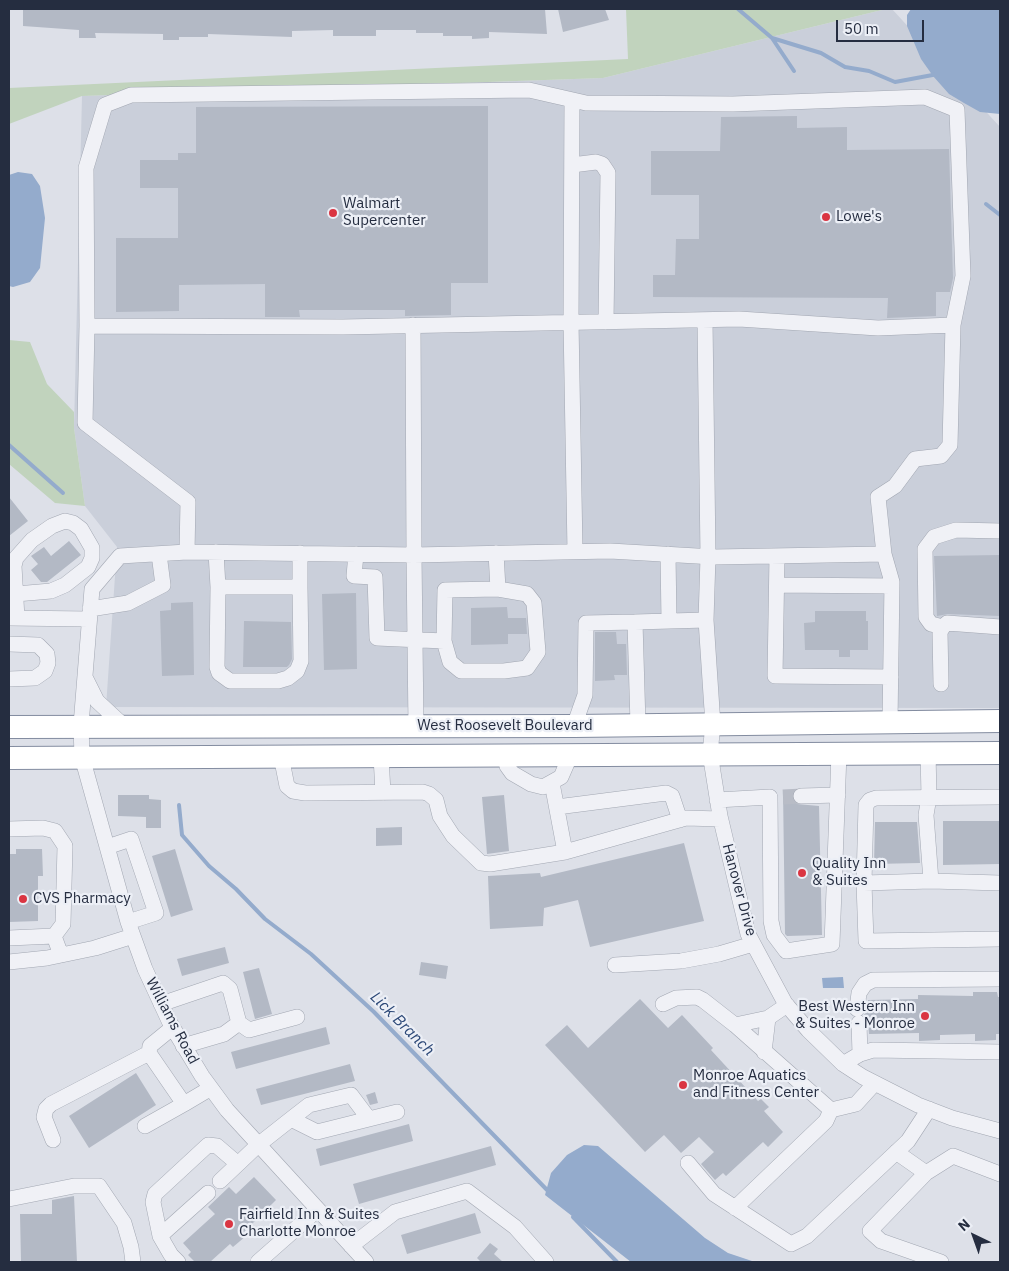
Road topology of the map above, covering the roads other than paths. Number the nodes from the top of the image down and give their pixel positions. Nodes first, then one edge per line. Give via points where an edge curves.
1 (572, 100) junction
2 (572, 165) junction
3 (705, 320) junction
4 (571, 322) junction
5 (606, 322) junction
6 (953, 325) junction
7 (87, 326) junction
8 (413, 326) junction
9 (1000, 531) edge
10 (575, 551) junction
11 (187, 552) junction
12 (216, 552) junction
13 (300, 553) junction
14 (496, 553) junction
15 (160, 554) junction
16 (356, 554) junction
17 (668, 554) junction
18 (884, 554) junction
19 (414, 555) junction
20 (777, 556) junction
21 (708, 557) junction
22 (776, 585) junction
23 (218, 586) junction
24 (892, 586) junction
25 (300, 587) junction
26 (498, 589) junction
27 (16, 594) junction
28 (90, 614) junction
29 (13, 618) edge
30 (706, 620) junction
31 (669, 621) junction
32 (635, 622) junction
33 (943, 627) junction
34 (1000, 627) edge
35 (415, 640) junction
36 (444, 641) junction
37 (9, 644) edge
38 (85, 676) junction
39 (891, 677) junction
40 (9, 679) edge
41 (941, 684) dead end
42 (1000, 721) edge
43 (890, 723) junction
44 (81, 725) junction
45 (638, 725) junction
46 (713, 725) junction
47 (124, 726) junction
48 (574, 726) junction
49 (9, 727) edge
50 (416, 727) junction
51 (839, 752) junction
52 (928, 752) junction
53 (710, 753) junction
54 (1000, 753) edge
55 (571, 754) junction
56 (506, 755) junction
57 (281, 756) junction
58 (381, 756) junction
59 (82, 757) junction
60 (9, 758) edge
61 (552, 783) junction
62 (383, 794) junction
63 (838, 795) junction
64 (800, 796) tunnel mouth
65 (929, 797) junction
66 (1000, 797) edge
67 (717, 800) junction
68 (556, 806) junction
69 (720, 819) junction
70 (680, 820) junction
71 (9, 830) edge
72 (106, 847) junction
73 (565, 852) junction
74 (930, 881) junction
75 (864, 883) junction
76 (1000, 883) edge
77 (130, 929) junction
78 (54, 936) junction
79 (9, 938) edge
80 (1000, 939) edge
81 (753, 944) junction
82 (786, 952) junction
83 (61, 955) junction
84 (9, 962) edge
85 (615, 965) dead end
86 (764, 965) junction
87 (1000, 979) edge
88 (161, 1004) junction
89 (663, 1004) dead end
90 (787, 1005) junction
91 (298, 1017) dead end
92 (768, 1018) junction
93 (239, 1023) junction
94 (735, 1025) junction
95 (172, 1028) junction
96 (183, 1046) junction
97 (764, 1052) junction
98 (1000, 1052) edge
99 (149, 1053) junction
100 (860, 1054) junction
101 (843, 1064) junction
102 (875, 1083) junction
103 (211, 1088) junction
104 (184, 1104) junction
105 (929, 1109) junction
106 (831, 1110) junction
107 (397, 1112) dead end
108 (291, 1119) junction
109 (369, 1119) junction
110 (145, 1126) dead end
111 (1000, 1132) edge
112 (53, 1140) dead end
113 (258, 1145) junction
114 (896, 1152) junction
115 (688, 1163) dead end
116 (238, 1164) junction
117 (926, 1173) junction
118 (1000, 1174) edge
119 (220, 1181) dead end
120 (208, 1193) dead end
121 (9, 1199) edge
122 (735, 1208) junction
123 (317, 1210) junction
124 (160, 1236) junction
125 (351, 1246) junction
126 (362, 1261) edge
127 (133, 1262) edge
128 (178, 1262) edge
129 (258, 1262) edge
130 (546, 1262) edge
131 (941, 1262) edge

1 - 2 street
1 - 6 street via 586,103 732,104 925,97 957,110 963,276
1 - 7 street via 529,90 130,95 105,105 86,168
2 - 4 street
2 - 5 street via 596,162 602,164 608,173
3 - 5 street
3 - 6 street via 739,319 878,328
3 - 21 street, Hanover Drive
4 - 5 street
4 - 8 street
4 - 10 street
6 - 18 street via 950,445 941,456 915,459 895,486 878,497
7 - 8 street
7 - 11 street via 85,423 188,502
8 - 19 street
9 - 33 street via 956,530 934,537 925,549 926,617 931,624
10 - 14 street, Williams Road
10 - 17 street, Williams Road
11 - 12 street, Williams Road
11 - 15 street, Williams Road
12 - 13 street, Williams Road
12 - 23 street
13 - 16 street, Williams Road
13 - 25 street
14 - 19 street, Williams Road
14 - 26 street
15 - 28 street, Williams Road via 120,556 92,589
15 - 28 street via 163,585 128,603
16 - 19 street, Williams Road
16 - 35 street via 354,576 375,577 377,638
17 - 21 street, Williams Road
17 - 31 street
18 - 20 street, Williams Road
18 - 24 street
19 - 35 street
20 - 21 street, Williams Road
20 - 22 street
21 - 30 street, Hanover Drive
22 - 24 street
22 - 39 street via 775,676
23 - 25 street
23 - 25 street via 217,667 219,673 230,681 278,681 297,671 301,661
24 - 39 street
26 - 36 street via 445,590
26 - 36 street via 527,594 534,604 538,652 527,668 461,671 450,662
27 - 27 street via 14,566 21,549 52,526 65,521 74,522 92,548 88,567 65,585 51,591
27 - 29 street
28 - 29 street
28 - 38 street, Williams Road
30 - 31 street
30 - 46 street, Hanover Drive
31 - 32 street
32 - 45 street
32 - 48 street via 586,622 585,695
33 - 34 street via 947,623
33 - 41 street via 940,632
35 - 36 street
35 - 50 street
37 - 40 street via 38,645 47,654 48,663 45,671 35,678
38 - 44 street, Williams Road
38 - 47 street via 98,701
39 - 43 street
42 - 43 highway, West Roosevelt Boulevard
43 - 46 highway, West Roosevelt Boulevard
44 - 47 highway, West Roosevelt Boulevard
44 - 49 highway, West Roosevelt Boulevard
44 - 59 street, Williams Road
45 - 46 highway, West Roosevelt Boulevard
45 - 48 highway, West Roosevelt Boulevard
46 - 53 street, Hanover Drive
47 - 50 highway, West Roosevelt Boulevard
48 - 50 highway, West Roosevelt Boulevard
51 - 52 highway, West Roosevelt Boulevard
51 - 53 highway, West Roosevelt Boulevard
51 - 63 street
52 - 54 highway, West Roosevelt Boulevard
52 - 65 street
53 - 55 highway, West Roosevelt Boulevard
53 - 67 street, Hanover Drive
55 - 56 highway, West Roosevelt Boulevard
55 - 61 street via 561,777
56 - 58 highway, West Roosevelt Boulevard
56 - 61 street via 507,766 522,780 543,787
57 - 58 highway, West Roosevelt Boulevard
57 - 59 highway, West Roosevelt Boulevard
57 - 62 street via 286,786 293,791
58 - 62 street
59 - 60 highway, West Roosevelt Boulevard
59 - 72 street, Williams Road
61 - 68 street
62 - 73 street via 430,794 453,836 482,863
63 - 64 street
63 - 82 street via 832,944
65 - 66 street
65 - 74 street via 926,815
65 - 75 street via 876,798 866,805
67 - 69 street, Hanover Drive
67 - 82 street via 777,797 771,921 774,935
68 - 70 street via 666,793 672,796
68 - 73 street
69 - 70 street
69 - 81 street, Hanover Drive via 742,916
70 - 73 street
71 - 78 street via 43,828 55,831 65,846 63,924
72 - 77 street, Williams Road
72 - 77 street via 131,839 156,913
74 - 75 street
74 - 76 street
75 - 80 street via 866,941
77 - 83 street
77 - 88 street, Williams Road
78 - 79 street
78 - 83 street
81 - 85 street via 681,960
81 - 86 street, Hanover Drive
82 - 86 street
83 - 84 street
86 - 90 street, Hanover Drive
87 - 100 street via 873,980 859,993
88 - 93 street via 223,983 230,989
88 - 95 street, Williams Road
89 - 94 street via 676,998 697,997
90 - 92 street
90 - 101 street, Hanover Drive
91 - 93 street via 249,1030
92 - 94 street
92 - 97 street
93 - 96 street via 224,1034
94 - 97 street
95 - 96 street, Williams Road
95 - 99 street via 153,1042
96 - 103 street, Williams Road
97 - 106 street
98 - 100 street via 873,1050
99 - 104 street
99 - 112 street via 46,1109 44,1118
100 - 101 street
101 - 102 street, Hanover Drive
102 - 105 street, Hanover Drive
102 - 106 street via 856,1104
103 - 104 street
103 - 113 street, Williams Road
104 - 110 street
105 - 111 street, Hanover Drive
105 - 114 street via 908,1141
106 - 122 street via 826,1121
107 - 109 street
108 - 109 street via 317,1132
108 - 109 street via 308,1105 351,1095
108 - 113 street
113 - 116 street
113 - 123 street, Williams Road
114 - 117 street
114 - 122 street via 807,1236 791,1244
115 - 122 street via 714,1194
116 - 119 street
116 - 124 street via 217,1146 208,1145 155,1194 153,1202
117 - 118 street via 953,1156
117 - 131 street via 870,1230 881,1241
120 - 124 street
121 - 127 street via 74,1186 99,1186 124,1223
123 - 125 street, Williams Road
123 - 129 street
124 - 128 street
125 - 126 street, Williams Road
125 - 130 street via 395,1212 467,1191 514,1227

